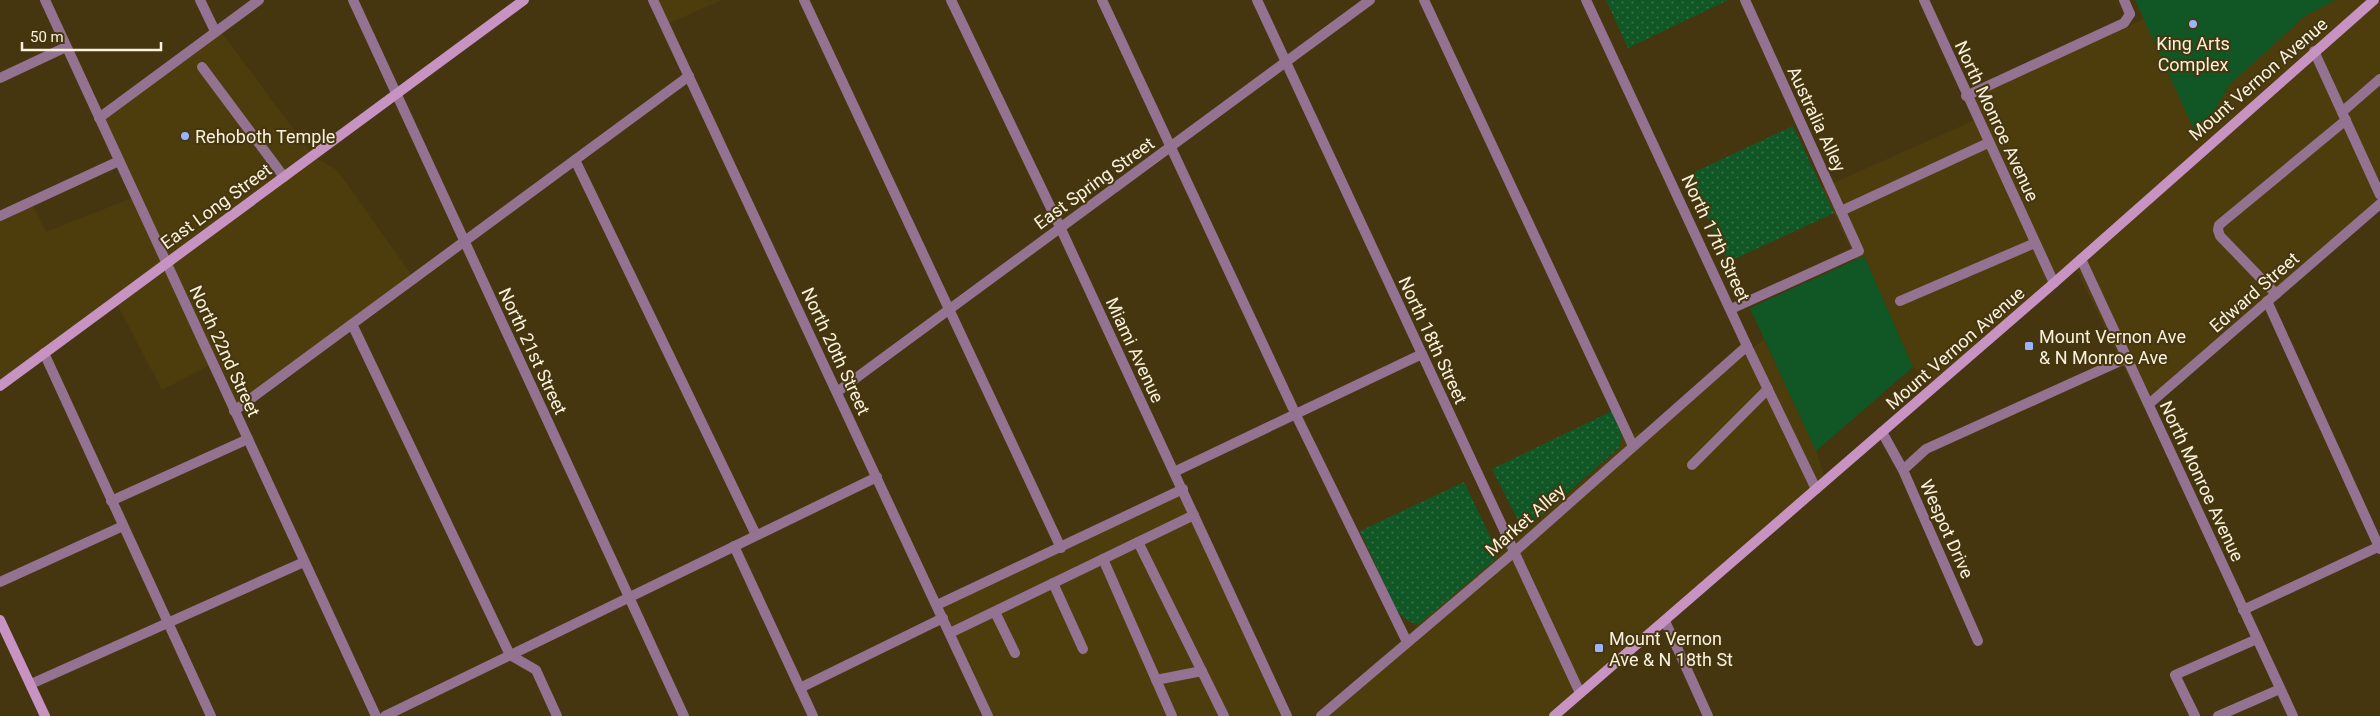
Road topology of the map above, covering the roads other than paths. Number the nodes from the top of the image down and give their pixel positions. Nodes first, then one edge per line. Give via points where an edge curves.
1 (44, 0) edge
2 (200, 0) edge
3 (259, 0) edge
4 (353, 0) edge
5 (524, 0) edge
6 (653, 0) edge
7 (804, 0) edge
8 (951, 0) edge
9 (1102, 0) edge
10 (1257, 0) edge
11 (1370, 0) edge
12 (1424, 0) edge
13 (1586, 0) edge
14 (1745, 0) edge
15 (1924, 0) edge
16 (2124, 0) edge
17 (2374, 0) edge
18 (215, 31) junction
19 (66, 47) junction
20 (2314, 50) junction
21 (1287, 62) junction
22 (202, 67) dead end
23 (689, 76) junction
24 (0, 78) edge
25 (2380, 79) edge
26 (397, 95) junction
27 (1966, 96) junction
28 (2344, 116) junction
29 (99, 118) junction
30 (1988, 143) junction
31 (1171, 146) junction
32 (575, 160) junction
33 (118, 161) junction
34 (284, 177) junction
35 (2380, 195) edge
36 (2380, 204) edge
37 (1841, 211) junction
38 (0, 216) edge
39 (1060, 227) junction
40 (465, 241) junction
41 (2035, 243) junction
42 (2082, 258) junction
43 (166, 262) junction
44 (2054, 284) junction
45 (2276, 294) junction
46 (1900, 301) dead end
47 (2267, 301) junction
48 (949, 309) junction
49 (1732, 309) junction
50 (352, 324) junction
51 (1747, 346) junction
52 (44, 353) junction
53 (1422, 354) junction
54 (2127, 358) junction
55 (0, 386) edge
56 (1768, 389) junction
57 (838, 392) junction
58 (2149, 404) junction
59 (234, 411) junction
60 (1296, 416) junction
61 (1882, 432) junction
62 (248, 439) junction
63 (1633, 446) junction
64 (1692, 465) dead end
65 (1903, 470) junction
66 (1174, 472) junction
67 (877, 477) junction
68 (1183, 489) junction
69 (1816, 489) junction
70 (111, 501) junction
71 (1194, 515) junction
72 (123, 526) junction
73 (756, 535) junction
74 (1138, 542) junction
75 (734, 546) junction
76 (2380, 547) edge
77 (1061, 548) junction
78 (1513, 553) junction
79 (1103, 559) junction
80 (304, 562) junction
81 (0, 582) edge
82 (1053, 583) junction
83 (629, 597) junction
84 (936, 606) junction
85 (2244, 610) junction
86 (995, 612) junction
87 (943, 618) junction
88 (0, 620) edge
89 (1665, 621) junction
90 (167, 622) junction
91 (950, 634) junction
92 (2257, 639) junction
93 (1978, 641) dead end
94 (1408, 642) junction
95 (1083, 649) dead end
96 (1014, 653) dead end
97 (510, 655) junction
98 (1202, 671) junction
99 (1156, 680) junction
100 (30, 684) junction
101 (800, 688) junction
102 (2280, 689) junction
103 (1580, 693) junction
104 (45, 716) edge
105 (211, 716) edge
106 (376, 716) edge
107 (385, 716) edge
108 (558, 716) edge
109 (684, 716) edge
110 (813, 716) edge
111 (988, 716) edge
112 (1172, 716) edge
113 (1224, 716) edge
114 (1287, 716) edge
115 (1321, 716) edge
116 (1554, 716) edge
117 (1708, 716) edge
118 (2195, 716) edge
119 (2218, 716) edge
120 (2293, 716) edge

1 - 19 street, North 22nd Street
2 - 18 street
3 - 18 street
4 - 26 street, North 21st Street
5 - 26 street, East Long Street
6 - 23 street, North 20th Street
7 - 48 street
8 - 39 street, Miami Avenue
9 - 31 street
10 - 21 street, North 18th Street
11 - 21 street, East Spring Street
12 - 63 street
13 - 49 street, North 17th Street
14 - 37 street, Australia Alley
15 - 27 street, North Monroe Avenue
16 - 27 street via 2130,14 2124,23
17 - 20 street, Mount Vernon Avenue
18 - 29 street
19 - 24 street
19 - 29 street, North 22nd Street
20 - 28 street
20 - 42 street, Mount Vernon Avenue
21 - 31 street, East Spring Street
21 - 53 street, North 18th Street
22 - 34 street
23 - 32 street
23 - 57 street, North 20th Street
25 - 28 street
26 - 34 street, East Long Street
26 - 40 street, North 21st Street
27 - 30 street, North Monroe Avenue
28 - 35 street
28 - 45 street via 2219,225 2220,236
29 - 33 street, North 22nd Street
30 - 37 street
30 - 41 street, North Monroe Avenue
31 - 39 street, East Spring Street
31 - 60 street
32 - 40 street
32 - 73 street
33 - 38 street
33 - 43 street, North 22nd Street
34 - 43 street, East Long Street
36 - 45 street, Edward Street
37 - 49 street, Australia Alley via 1859,251
39 - 48 street, East Spring Street
39 - 66 street, Miami Avenue
40 - 50 street
40 - 83 street, North 21st Street
41 - 44 street, North Monroe Avenue
41 - 46 street
42 - 44 street, Mount Vernon Avenue
42 - 54 street, North Monroe Avenue
43 - 52 street, East Long Street
43 - 59 street, North 22nd Street
44 - 61 street, Mount Vernon Avenue
45 - 47 street, Edward Street
47 - 58 street, Edward Street
47 - 76 street
48 - 57 street, East Spring Street
48 - 77 street
49 - 51 street, North 17th Street
50 - 59 street
50 - 97 street
51 - 56 street, North 17th Street
51 - 63 street, Market Alley
52 - 55 street, East Long Street
52 - 70 street
53 - 60 street
53 - 78 street, North 18th Street
54 - 58 street, North Monroe Avenue
54 - 65 street via 1926,449
56 - 64 street
56 - 69 street, North 17th Street
57 - 67 street, North 20th Street
58 - 85 street, North Monroe Avenue
59 - 62 street, North 22nd Street
60 - 66 street
60 - 94 street
61 - 65 street, Wespot Drive
61 - 69 street, Mount Vernon Avenue
62 - 70 street
62 - 80 street, North 22nd Street
63 - 78 street, Market Alley
65 - 93 street, Wespot Drive
66 - 68 street, Miami Avenue
67 - 73 street
67 - 84 street, North 20th Street
68 - 71 street, Miami Avenue
68 - 77 street
69 - 89 street, Mount Vernon Avenue
70 - 72 street
71 - 74 street
71 - 114 street, Miami Avenue
72 - 81 street
72 - 90 street
73 - 75 street
74 - 79 street
74 - 98 street
75 - 83 street
75 - 101 street
76 - 85 street
77 - 84 street
78 - 94 street, Market Alley
78 - 103 street, North 18th Street
79 - 82 street
79 - 99 street
80 - 90 street
80 - 106 street, North 22nd Street
82 - 86 street
82 - 95 street
83 - 97 street
83 - 109 street, North 21st Street
84 - 87 street, North 20th Street
85 - 92 street, North Monroe Avenue
86 - 91 street
86 - 96 street
87 - 91 street, North 20th Street
87 - 101 street
88 - 100 street
89 - 103 street, Mount Vernon Avenue
89 - 117 street
90 - 100 street
90 - 105 street
91 - 111 street, North 20th Street
92 - 102 street, North Monroe Avenue
92 - 118 street via 2175,675
94 - 115 street, Market Alley
97 - 107 street
97 - 108 street via 536,670
98 - 99 street
98 - 113 street
99 - 112 street
100 - 104 street
101 - 110 street
102 - 119 street
102 - 120 street, North Monroe Avenue
103 - 116 street, Mount Vernon Avenue

